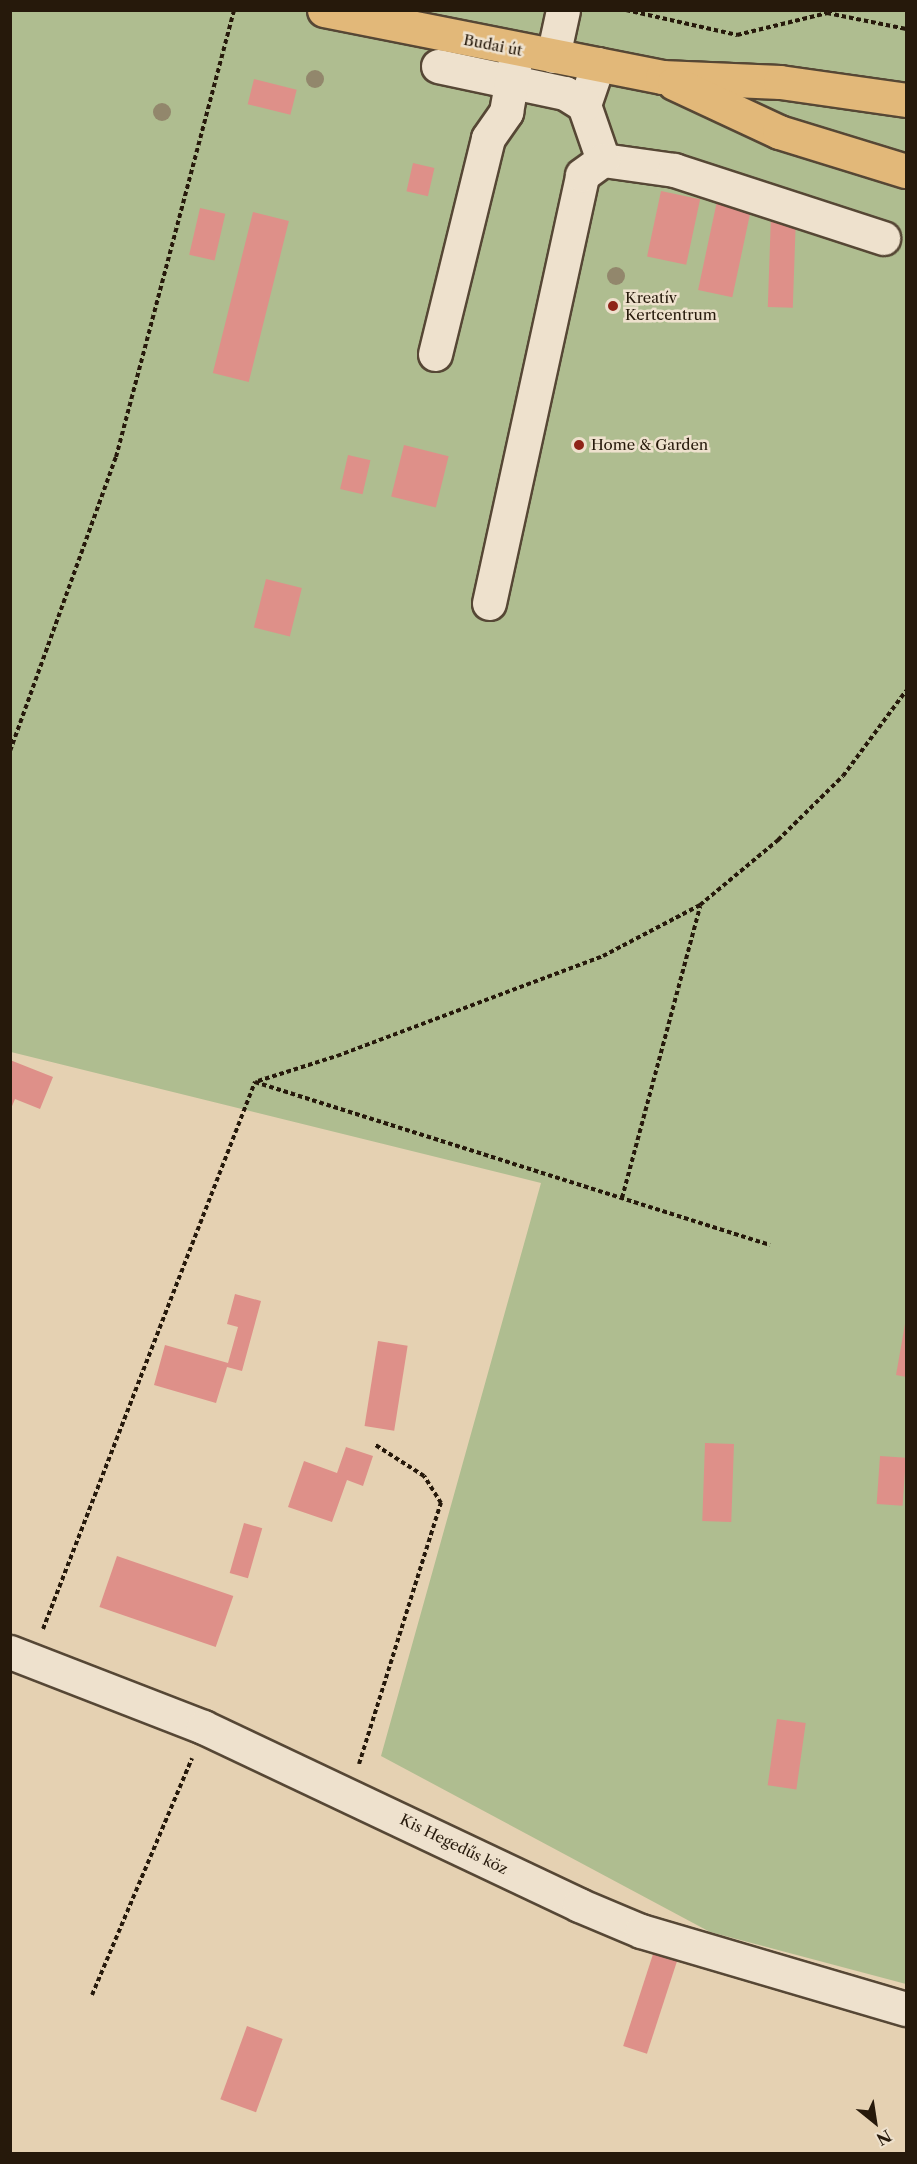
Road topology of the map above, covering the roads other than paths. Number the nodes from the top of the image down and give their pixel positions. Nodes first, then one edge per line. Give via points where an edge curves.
1 (324, 10) edge
2 (562, 10) edge
3 (553, 56) junction
4 (598, 64) junction
5 (515, 65) junction
6 (438, 66) dead end
7 (662, 77) junction
8 (906, 100) edge
9 (584, 105) junction
10 (603, 160) junction
11 (906, 171) edge
12 (883, 238) dead end
13 (435, 354) dead end
14 (489, 603) dead end
15 (21, 1655) edge
16 (906, 2009) edge

1 - 5 main road, Budai út
2 - 3 street
3 - 4 main road, Budai út
3 - 5 main road, Budai út
4 - 7 main road, Budai út
4 - 9 street
5 - 6 street
5 - 9 street
5 - 13 street via 506,112 488,138
7 - 8 main road, Budai út via 780,82
7 - 11 main road, Budai út via 779,132
9 - 10 street
10 - 12 street via 674,170
10 - 14 street via 582,175
15 - 16 street, Kis Hegedűs köz via 203,1727 641,1931

